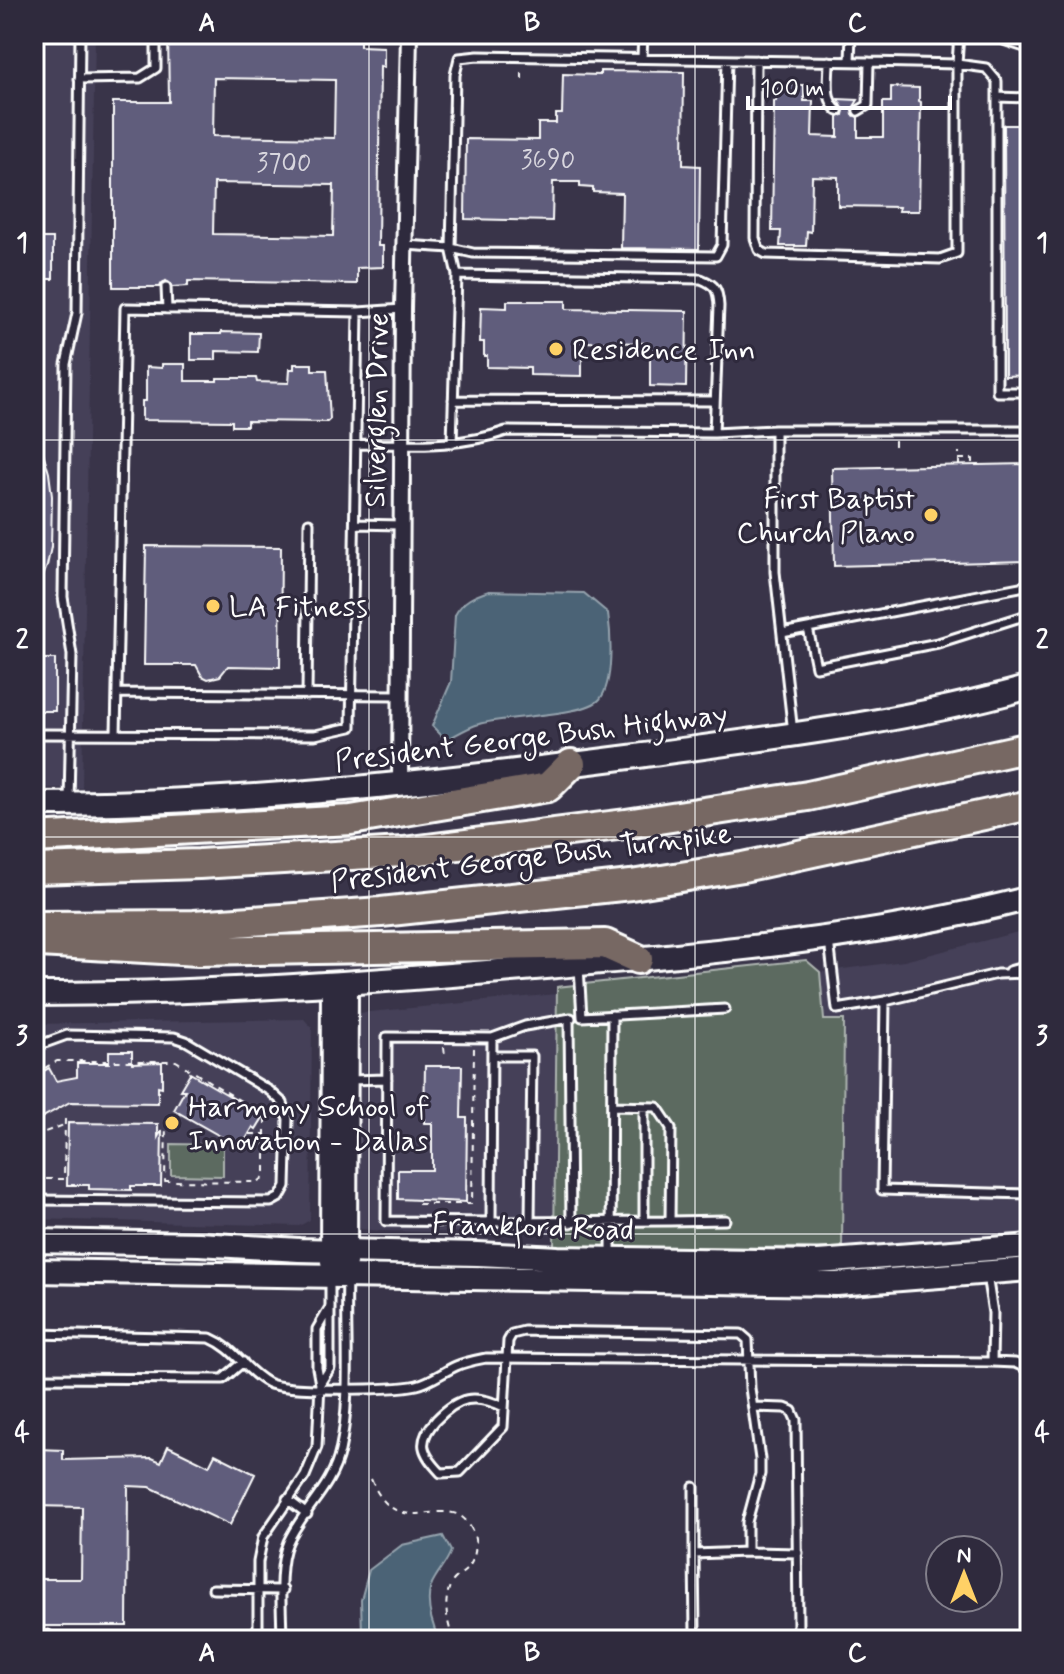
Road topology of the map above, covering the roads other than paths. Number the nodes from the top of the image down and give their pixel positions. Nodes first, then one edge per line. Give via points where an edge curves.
1 (80, 34) edge
2 (156, 34) edge
3 (409, 34) edge
4 (643, 34) edge
5 (851, 34) edge
6 (959, 34) edge
7 (1009, 34) edge
8 (1030, 41) edge
9 (642, 58) junction
10 (727, 60) junction
11 (756, 60) junction
12 (829, 61) junction
13 (850, 61) junction
14 (869, 62) junction
15 (957, 64) junction
16 (79, 79) junction
17 (997, 97) junction
18 (1030, 98) edge
19 (838, 111) dead end
20 (858, 111) dead end
21 (405, 245) junction
22 (451, 248) junction
23 (457, 275) junction
24 (166, 287) dead end
25 (167, 309) junction
26 (403, 309) junction
27 (358, 312) junction
28 (1030, 392) edge
29 (453, 400) junction
30 (715, 401) junction
31 (775, 430) junction
32 (1030, 430) edge
33 (714, 433) junction
34 (452, 443) junction
35 (356, 444) junction
36 (402, 444) junction
37 (309, 523) dead end
38 (355, 524) junction
39 (401, 525) junction
40 (1030, 585) edge
41 (1030, 614) edge
42 (808, 628) junction
43 (782, 633) junction
44 (1030, 687) edge
45 (119, 693) junction
46 (307, 695) junction
47 (352, 695) junction
48 (399, 695) junction
49 (34, 734) edge
50 (69, 734) junction
51 (116, 734) junction
52 (794, 735) junction
53 (1030, 747) edge
54 (571, 764) junction
55 (400, 786) junction
56 (34, 804) edge
57 (69, 804) junction
58 (1030, 805) edge
59 (34, 838) edge
60 (34, 869) edge
61 (1030, 898) edge
62 (34, 926) edge
63 (828, 938) junction
64 (34, 942) edge
65 (638, 959) junction
66 (579, 965) junction
67 (1030, 965) edge
68 (1030, 973) edge
69 (997, 974) junction
70 (340, 984) junction
71 (34, 994) edge
72 (885, 1001) junction
73 (725, 1009) dead end
74 (612, 1015) junction
75 (582, 1017) junction
76 (569, 1019) junction
77 (492, 1038) junction
78 (36, 1047) edge
79 (492, 1056) junction
80 (387, 1079) junction
81 (339, 1080) junction
82 (612, 1106) junction
83 (644, 1107) junction
84 (1030, 1194) edge
85 (34, 1200) edge
86 (725, 1220) dead end
87 (644, 1221) junction
88 (670, 1221) junction
89 (491, 1222) junction
90 (530, 1222) junction
91 (611, 1222) junction
92 (571, 1223) junction
93 (34, 1241) edge
94 (1030, 1246) edge
95 (338, 1251) junction
96 (611, 1259) junction
97 (1030, 1269) edge
98 (34, 1271) edge
99 (987, 1271) junction
100 (338, 1277) junction
101 (330, 1307) junction
102 (34, 1334) edge
103 (508, 1358) junction
104 (749, 1360) junction
105 (243, 1362) junction
106 (992, 1362) junction
107 (1030, 1370) edge
108 (34, 1378) edge
109 (320, 1386) junction
110 (345, 1388) junction
111 (504, 1407) junction
112 (753, 1407) junction
113 (694, 1487) dead end
114 (287, 1499) junction
115 (307, 1514) junction
116 (747, 1552) junction
117 (798, 1553) junction
118 (694, 1554) junction
119 (213, 1589) dead end
120 (258, 1589) junction
121 (283, 1590) junction
122 (258, 1640) edge
123 (282, 1640) edge
124 (700, 1640) edge
125 (792, 1640) edge

1 - 16 lane
2 - 16 lane via 156,68 140,78
3 - 21 street, Silverglen Drive
4 - 9 lane
5 - 13 lane
6 - 15 lane
7 - 8 main road
9 - 10 lane
9 - 22 lane via 459,58
10 - 11 lane
10 - 22 lane via 722,245 716,256 473,253
11 - 12 lane
11 - 15 lane via 759,250 940,259 957,253
12 - 13 lane
12 - 19 lane via 829,96
13 - 14 lane
14 - 15 lane
14 - 20 lane via 868,105
15 - 17 lane via 986,68 997,81
16 - 50 lane via 77,313 66,364 63,597 72,655
17 - 18 lane
17 - 28 lane via 997,392
21 - 22 lane
21 - 26 street, Silverglen Drive
22 - 23 lane
23 - 29 lane
23 - 30 lane via 713,283 719,306
24 - 25 lane
25 - 27 lane
25 - 45 lane via 125,308
26 - 27 lane
26 - 36 street, Silverglen Drive
27 - 35 lane
29 - 30 lane
29 - 34 lane
30 - 33 lane
31 - 32 lane
31 - 33 lane
31 - 43 lane via 775,572
33 - 34 lane via 506,431
34 - 36 lane
35 - 36 lane
35 - 38 lane
36 - 39 street, Silverglen Drive
37 - 46 lane
38 - 39 lane
38 - 47 lane
39 - 48 street, Silverglen Drive
40 - 42 lane
41 - 42 lane via 938,643 816,667
42 - 43 lane
43 - 52 lane
44 - 52 main road, President George Bush Highway via 928,712
45 - 46 lane
45 - 51 lane
46 - 47 lane
47 - 48 lane
47 - 51 lane via 351,727 315,735
48 - 55 street, Silverglen Drive
49 - 50 lane
50 - 51 lane
50 - 57 lane
52 - 54 main road, President George Bush Highway
53 - 60 highway, President George Bush Turnpike via 808,796 418,850
54 - 55 main road, President George Bush Highway
54 - 59 highway via 548,787 351,820
55 - 57 main road, President George Bush Highway
56 - 57 main road, President George Bush Highway
58 - 62 highway, President George Bush Turnpike via 743,867 631,885 381,912 194,925
61 - 63 main road
63 - 65 main road
63 - 72 lane via 837,1009
64 - 65 highway via 198,951 605,944
65 - 66 main road
66 - 70 main road
66 - 75 lane
67 - 69 lane
68 - 69 lane
69 - 72 lane
70 - 71 main road
70 - 81 street
72 - 84 lane via 882,1190
73 - 74 lane
74 - 75 lane
74 - 82 lane
75 - 76 lane
76 - 77 lane
76 - 92 lane
77 - 79 lane
77 - 80 lane via 387,1037
78 - 85 lane via 67,1035 174,1037 270,1091 283,1103 288,1119 287,1176 276,1200
79 - 89 lane
79 - 90 lane via 532,1056
80 - 81 lane
80 - 89 lane via 386,1221
81 - 95 street
82 - 83 lane
82 - 91 lane
83 - 87 lane
83 - 88 lane via 657,1107 671,1128
86 - 88 lane
87 - 88 lane
87 - 91 lane
89 - 90 lane
90 - 92 lane
91 - 92 lane
91 - 96 lane
93 - 95 main road, Frankford Road
94 - 96 main road, Frankford Road via 818,1262
95 - 96 main road, Frankford Road
95 - 100 street
97 - 99 main road, Frankford Road
98 - 100 main road, Frankford Road
99 - 100 main road, Frankford Road via 837,1284
99 - 106 lane
100 - 101 lane
100 - 110 lane
101 - 109 lane via 330,1368
101 - 109 lane via 317,1329
102 - 105 lane via 210,1338
103 - 104 lane
103 - 104 lane via 512,1334 524,1331 741,1334 748,1340
103 - 110 lane via 458,1365 419,1385
103 - 111 lane
104 - 106 lane
104 - 112 lane
105 - 108 lane via 223,1379
105 - 109 lane via 270,1384 289,1389
106 - 107 lane
109 - 110 lane
109 - 114 lane via 317,1447 305,1476
110 - 115 lane via 340,1453
111 - 111 lane via 503,1427 460,1472 441,1473 429,1461 422,1444 426,1432 449,1406 468,1399
112 - 116 lane via 760,1474 747,1522
112 - 117 lane via 785,1408 796,1420
113 - 118 lane
114 - 115 lane
114 - 120 lane via 263,1537
115 - 121 lane via 287,1543
116 - 117 lane
116 - 118 lane
117 - 125 lane via 798,1626
118 - 124 lane via 695,1632
119 - 120 lane
120 - 121 lane
120 - 122 lane
121 - 123 lane

